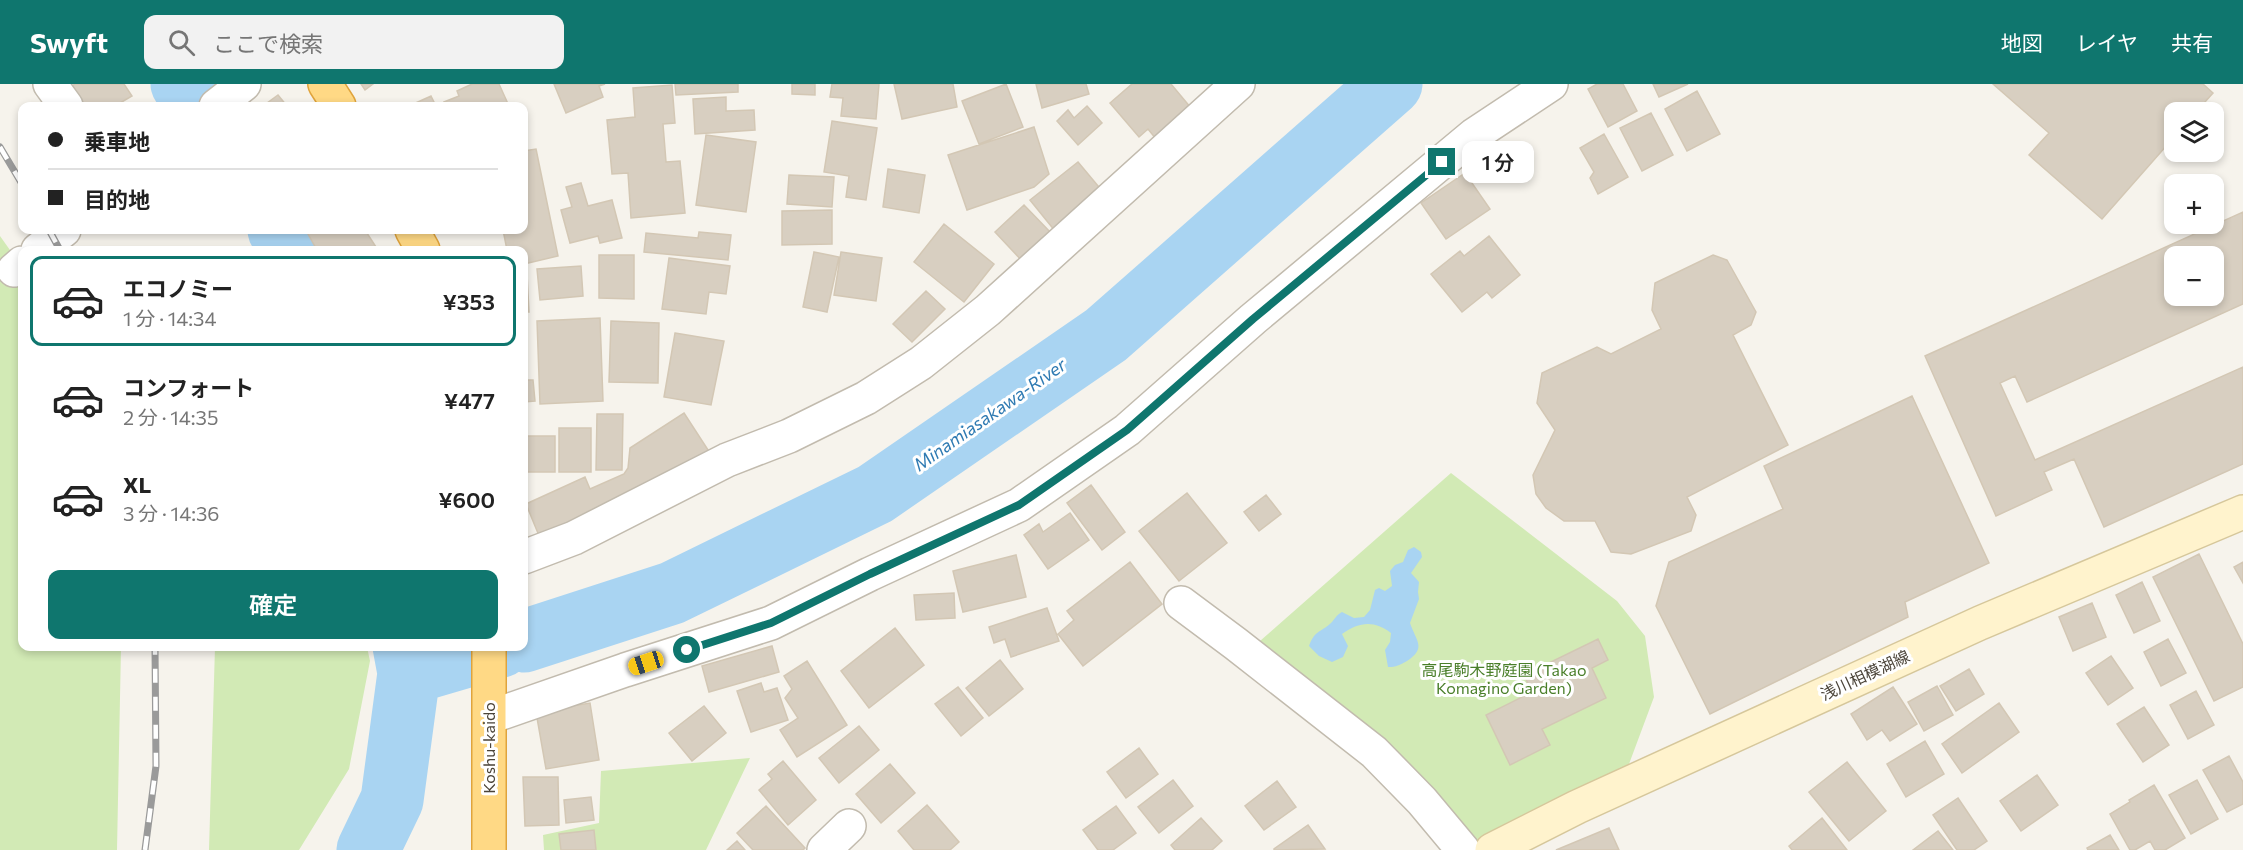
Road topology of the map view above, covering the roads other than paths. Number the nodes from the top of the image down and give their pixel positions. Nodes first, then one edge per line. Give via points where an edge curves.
1 (50, 84) edge
2 (244, 84) edge
3 (325, 84) edge
4 (1238, 84) edge
5 (1551, 84) edge
6 (63, 102) edge
7 (221, 102) edge
8 (336, 102) edge
9 (59, 234) edge
10 (44, 246) edge
11 (2243, 512) edge
12 (528, 555) edge
13 (1181, 603) dead end
14 (489, 651) edge
15 (490, 709) junction
16 (849, 826) dead end
17 (489, 850) edge
18 (824, 850) edge
19 (1463, 850) edge
20 (1492, 850) edge

1 - 6 street
2 - 7 street
3 - 8 highway
4 - 12 street via 988,310 921,363 866,398 789,436 727,460 574,538
5 - 15 street via 1474,135 1127,430 1019,505 771,623
9 - 10 street
11 - 20 main road, 浅川相模湖線 via 1980,623 1577,807
13 - 19 street via 1374,752
14 - 15 highway, Koshu-kaido
15 - 17 highway, Koshu-kaido
16 - 18 street

